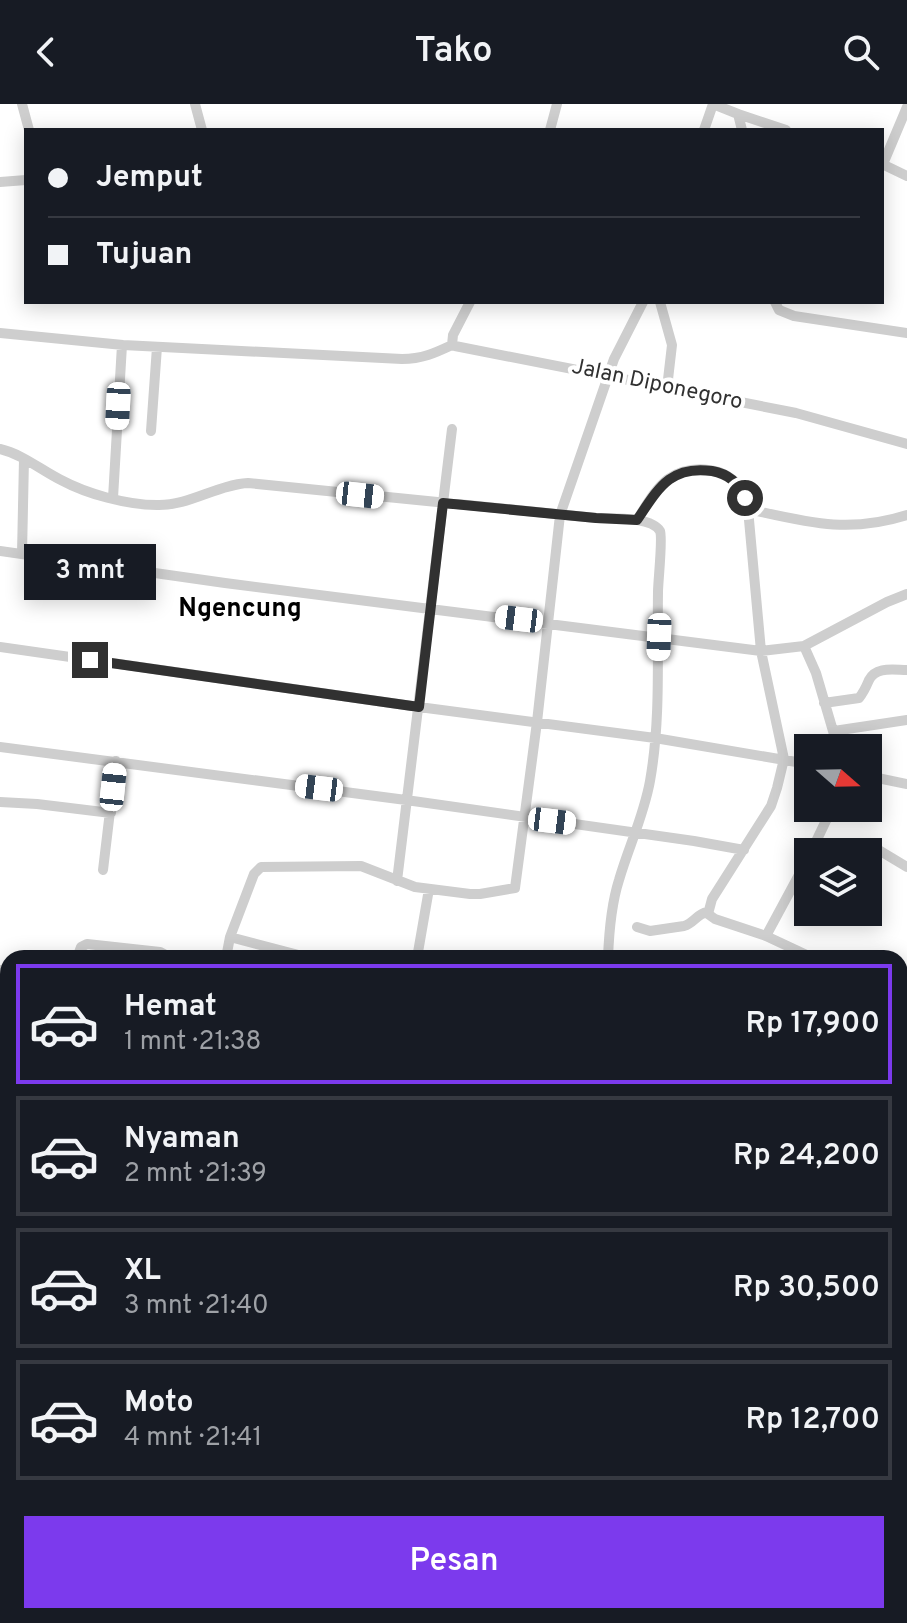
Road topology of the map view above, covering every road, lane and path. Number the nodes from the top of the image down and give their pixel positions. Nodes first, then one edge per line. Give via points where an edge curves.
1 (22, 104) edge
2 (195, 104) edge
3 (557, 104) edge
4 (713, 104) edge
5 (907, 107) edge
6 (738, 114) junction
7 (28, 128) edge
8 (201, 128) edge
9 (551, 128) edge
10 (705, 128) edge
11 (742, 128) edge
12 (780, 128) edge
13 (884, 159) edge
14 (884, 165) edge
15 (907, 176) edge
16 (24, 180) edge
17 (0, 182) edge
18 (469, 304) edge
19 (642, 304) edge
20 (661, 304) edge
21 (776, 304) edge
22 (0, 333) edge
23 (907, 333) edge
24 (122, 345) junction
25 (452, 345) junction
26 (157, 347) junction
27 (608, 375) junction
28 (667, 388) junction
29 (452, 429) dead end
30 (151, 431) dead end
31 (907, 444) edge
32 (0, 449) edge
33 (24, 459) junction
34 (113, 498) junction
35 (443, 503) junction
36 (748, 509) junction
37 (560, 515) junction
38 (907, 515) edge
39 (637, 520) junction
40 (0, 551) edge
41 (22, 554) junction
42 (907, 594) edge
43 (430, 609) junction
44 (548, 623) junction
45 (659, 637) junction
46 (804, 646) junction
47 (0, 647) edge
48 (761, 651) junction
49 (907, 670) edge
50 (824, 703) junction
51 (419, 707) junction
52 (907, 720) edge
53 (537, 722) junction
54 (834, 731) junction
55 (835, 734) edge
56 (655, 738) junction
57 (0, 747) edge
58 (784, 759) junction
59 (116, 761) junction
60 (794, 761) edge
61 (882, 779) edge
62 (907, 784) edge
63 (406, 800) junction
64 (0, 802) edge
65 (111, 813) junction
66 (524, 818) junction
67 (635, 832) junction
68 (744, 850) junction
69 (882, 852) edge
70 (907, 867) edge
71 (103, 870) dead end
72 (397, 881) junction
73 (794, 884) edge
74 (429, 889) junction
75 (707, 912) junction
76 (637, 927) dead end
77 (766, 936) junction
78 (230, 937) junction
79 (80, 950) edge
80 (142, 950) edge
81 (228, 950) edge
82 (280, 950) edge
83 (418, 950) edge
84 (609, 950) edge
85 (796, 950) edge

1 - 7 street
2 - 8 street
3 - 9 street
4 - 6 street
4 - 10 street
5 - 13 street
6 - 11 street
6 - 12 street
14 - 15 street
16 - 17 street
18 - 25 street
19 - 27 street
20 - 28 street via 672,345
21 - 23 street via 794,316
22 - 24 street
24 - 26 street
24 - 34 street
25 - 26 street via 415,359
25 - 27 street, Jalan Diponegoro
26 - 30 street
27 - 28 street, Jalan Diponegoro
27 - 37 street
28 - 31 street, Jalan Diponegoro via 796,413
29 - 35 street
32 - 33 street
33 - 34 street via 73,486
33 - 41 street
34 - 35 street via 176,504 248,483
35 - 37 street
35 - 43 street
36 - 38 street via 839,526
36 - 39 street via 741,488 724,473 698,469 668,480
36 - 48 street
37 - 39 street
37 - 44 street
39 - 45 street via 661,533
40 - 41 street
41 - 43 street
42 - 46 street
43 - 44 street
43 - 51 street
44 - 45 street
44 - 53 street
45 - 48 street
45 - 56 street
46 - 48 street
46 - 50 street
47 - 51 street
48 - 58 street
49 - 50 street via 875,672 859,698
50 - 54 street
51 - 53 street
51 - 63 street
52 - 54 street
53 - 56 street
53 - 66 street
54 - 55 street
56 - 58 street
56 - 67 street via 651,778
57 - 59 street
58 - 60 street
58 - 68 street via 771,806
59 - 63 street
59 - 65 street
61 - 62 street
63 - 66 street
63 - 72 street
64 - 65 street
65 - 71 street
66 - 67 street
66 - 74 street via 515,888 480,894
67 - 68 street
67 - 84 street via 613,901
68 - 75 street
69 - 70 street
72 - 74 street
72 - 78 street via 352,865 261,867
73 - 77 street
74 - 83 street
75 - 76 street via 684,926 650,931
75 - 77 street
77 - 85 street
78 - 81 street
78 - 82 street
79 - 80 street via 87,944

